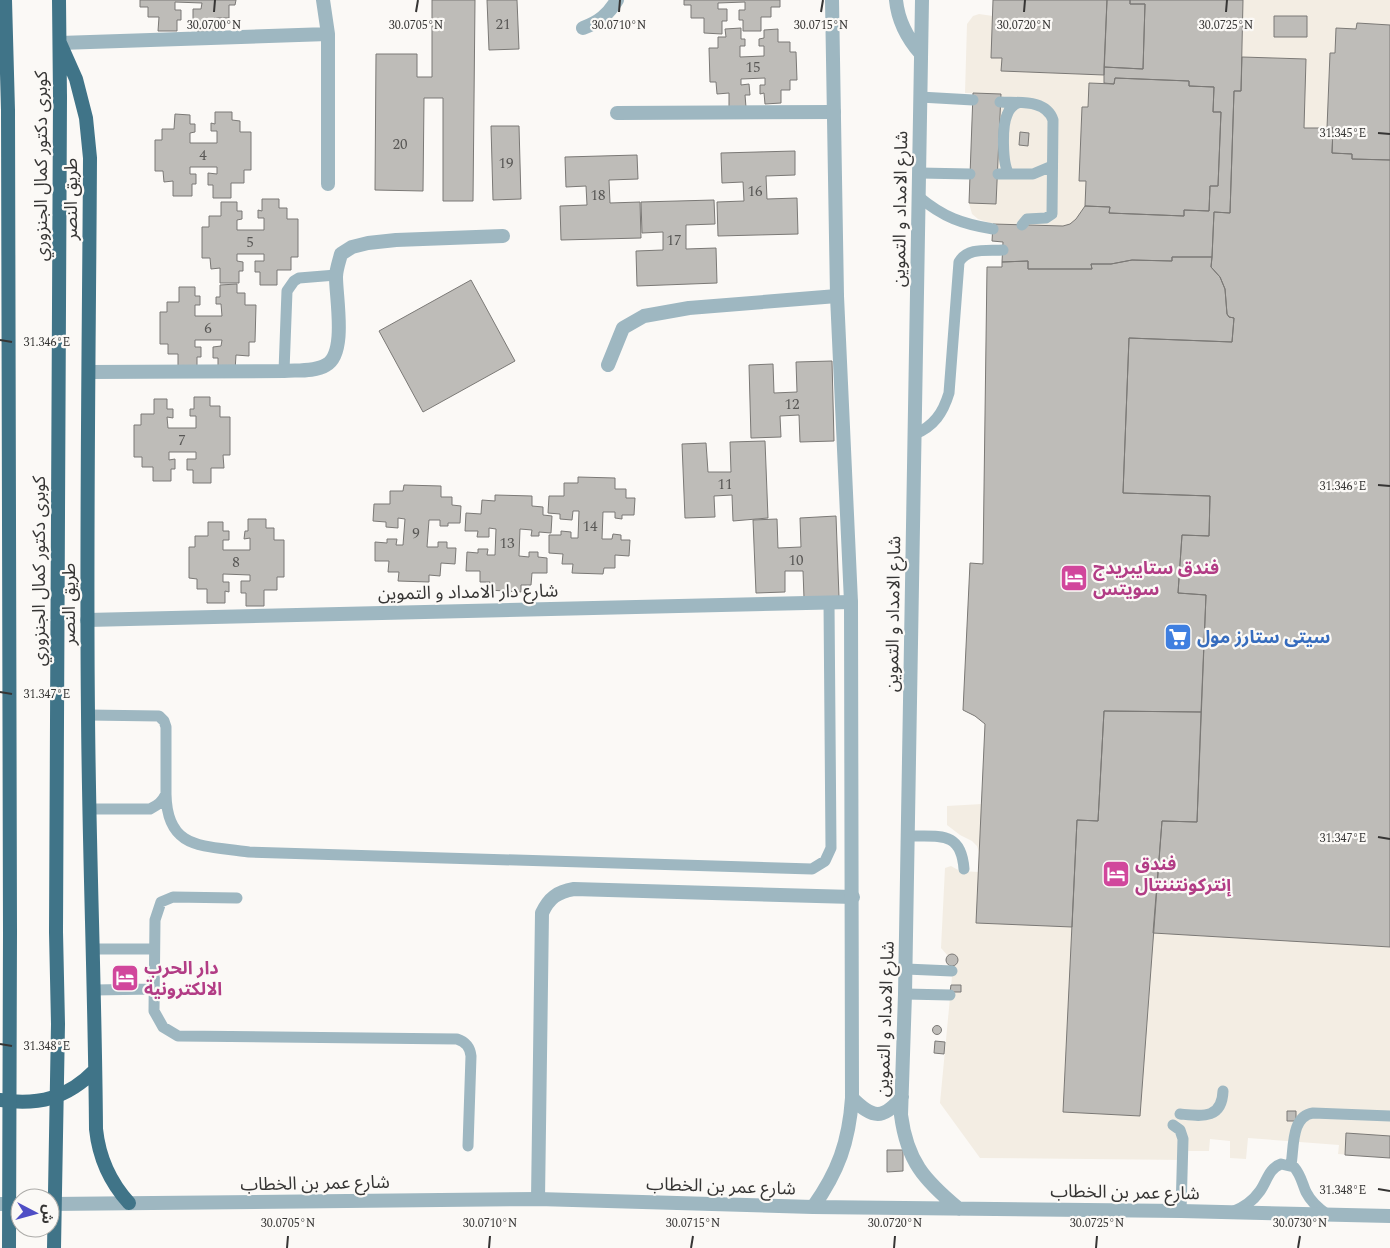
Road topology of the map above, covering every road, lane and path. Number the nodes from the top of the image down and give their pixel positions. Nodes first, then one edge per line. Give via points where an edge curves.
1 (5, 0) edge
2 (60, 0) edge
3 (323, 0) edge
4 (617, 0) edge
5 (832, 0) edge
6 (842, 0) edge
7 (896, 0) edge
8 (922, 0) edge
9 (832, 22) junction
10 (583, 28) dead end
11 (328, 34) junction
12 (60, 43) junction
13 (7, 51) junction
14 (921, 54) junction
15 (0, 70) edge
16 (920, 97) junction
17 (973, 100) dead end
18 (1000, 102) dead end
19 (1018, 103) junction
20 (834, 112) junction
21 (617, 113) dead end
22 (1052, 166) junction
23 (920, 173) junction
24 (970, 174) dead end
25 (328, 184) dead end
26 (919, 196) junction
27 (1022, 225) dead end
28 (993, 228) dead end
29 (503, 236) dead end
30 (1003, 250) dead end
31 (336, 275) junction
32 (837, 296) junction
33 (608, 365) dead end
34 (284, 371) junction
35 (89, 372) junction
36 (915, 434) junction
37 (829, 602) junction
38 (851, 602) junction
39 (87, 620) junction
40 (88, 715) junction
41 (166, 794) junction
42 (89, 809) junction
43 (908, 836) junction
44 (964, 869) dead end
45 (852, 897) junction
46 (237, 898) dead end
47 (93, 949) junction
48 (154, 949) junction
49 (906, 969) junction
50 (952, 971) dead end
51 (154, 989) junction
52 (94, 990) junction
53 (905, 994) junction
54 (950, 995) dead end
55 (95, 1070) junction
56 (1224, 1091) dead end
57 (902, 1097) junction
58 (852, 1098) junction
59 (0, 1100) edge
60 (1180, 1114) dead end
61 (1390, 1116) edge
62 (1172, 1126) dead end
63 (468, 1146) dead end
64 (1291, 1165) junction
65 (538, 1199) junction
66 (129, 1203) junction
67 (60, 1204) edge
68 (813, 1207) junction
69 (959, 1209) junction
70 (1181, 1211) junction
71 (1230, 1212) junction
72 (1328, 1215) junction
73 (1390, 1216) edge
74 (9, 1248) edge
75 (54, 1248) edge

1 - 13 highway
2 - 12 highway, طريق النصر
3 - 11 street
4 - 10 street via 598,23
5 - 9 street, شارع الامداد و التموين
6 - 9 street
7 - 14 street via 905,32
8 - 14 street, شارع الامداد و التموين
9 - 20 street, شارع الامداد و التموين
11 - 12 street
11 - 25 street
12 - 35 highway, طريق النصر via 76,79 86,118 90,158
12 - 75 highway, كوبرى دكتور كمال الجنزوري, bridge via 58,1033
13 - 15 highway
13 - 74 highway, كوبرى دكتور كمال الجنزوري, bridge
14 - 16 street, شارع الامداد و التموين
16 - 17 lane
16 - 23 street, شارع الامداد و التموين
18 - 19 lane
19 - 22 lane via 1043,107 1051,115
19 - 22 lane via 1011,108 1006,120 1004,174 1033,174
20 - 21 street
20 - 32 street, شارع الامداد و التموين
22 - 27 lane via 1052,214 1027,220
23 - 24 lane
23 - 26 street, شارع الامداد و التموين
26 - 28 lane via 948,217 965,224
26 - 36 street, شارع الامداد و التموين
29 - 31 street via 368,243 341,254
30 - 36 lane via 973,251 959,262 949,393 944,409 934,423
31 - 34 lane via 299,278 287,291
31 - 34 street via 339,334 336,355 327,365 315,369
32 - 33 street via 688,308 644,316 622,328
32 - 38 street, شارع الامداد و التموين
34 - 35 street
35 - 39 highway, طريق النصر
36 - 43 street, شارع الامداد و التموين
37 - 38 street, شارع دار الامداد و التموين
37 - 39 street, شارع دار الامداد و التموين
37 - 41 lane via 831,848 825,862 812,869 248,852 198,844 183,838 170,821
38 - 45 street, شارع الامداد و التموين
39 - 40 highway, طريق النصر
40 - 41 lane via 159,716 164,721
40 - 42 highway, طريق النصر
41 - 42 lane via 157,806 150,808
42 - 47 highway, طريق النصر
43 - 44 lane via 950,839 960,849
43 - 49 street, شارع الامداد و التموين
45 - 58 street, شارع الامداد و التموين
45 - 65 street via 574,889 563,891 546,903 542,913
46 - 48 lane via 173,897 162,902 155,920
47 - 48 lane
47 - 52 highway, طريق النصر
48 - 51 lane
49 - 50 lane
49 - 53 street, شارع الامداد و التموين
51 - 52 lane
51 - 63 lane via 154,1011 162,1027 178,1036 462,1041 471,1056
52 - 55 highway, طريق النصر
53 - 54 lane
53 - 57 street, شارع الامداد و التموين
55 - 59 highway via 68,1092 51,1098 16,1103
55 - 66 highway, طريق النصر via 97,1146 109,1178
56 - 60 lane via 1219,1108 1213,1113 1205,1116
57 - 58 street via 889,1112 878,1115 868,1112
57 - 69 street, شارع الامداد و التموين via 904,1132 916,1165 933,1186
58 - 68 street, شارع الامداد و التموين via 846,1145 827,1188
61 - 64 lane via 1313,1113 1303,1116 1297,1124
62 - 70 lane via 1180,1130 1183,1139
64 - 71 lane via 1276,1166 1256,1196
64 - 72 lane via 1299,1173 1311,1200
65 - 66 street, شارع عمر بن الخطاب
65 - 68 street, شارع عمر بن الخطاب
66 - 67 street, شارع عمر بن الخطاب
68 - 69 street, شارع عمر بن الخطاب
69 - 70 street, شارع عمر بن الخطاب
70 - 71 street, شارع عمر بن الخطاب
71 - 72 street, شارع عمر بن الخطاب
72 - 73 street, شارع عمر بن الخطاب

